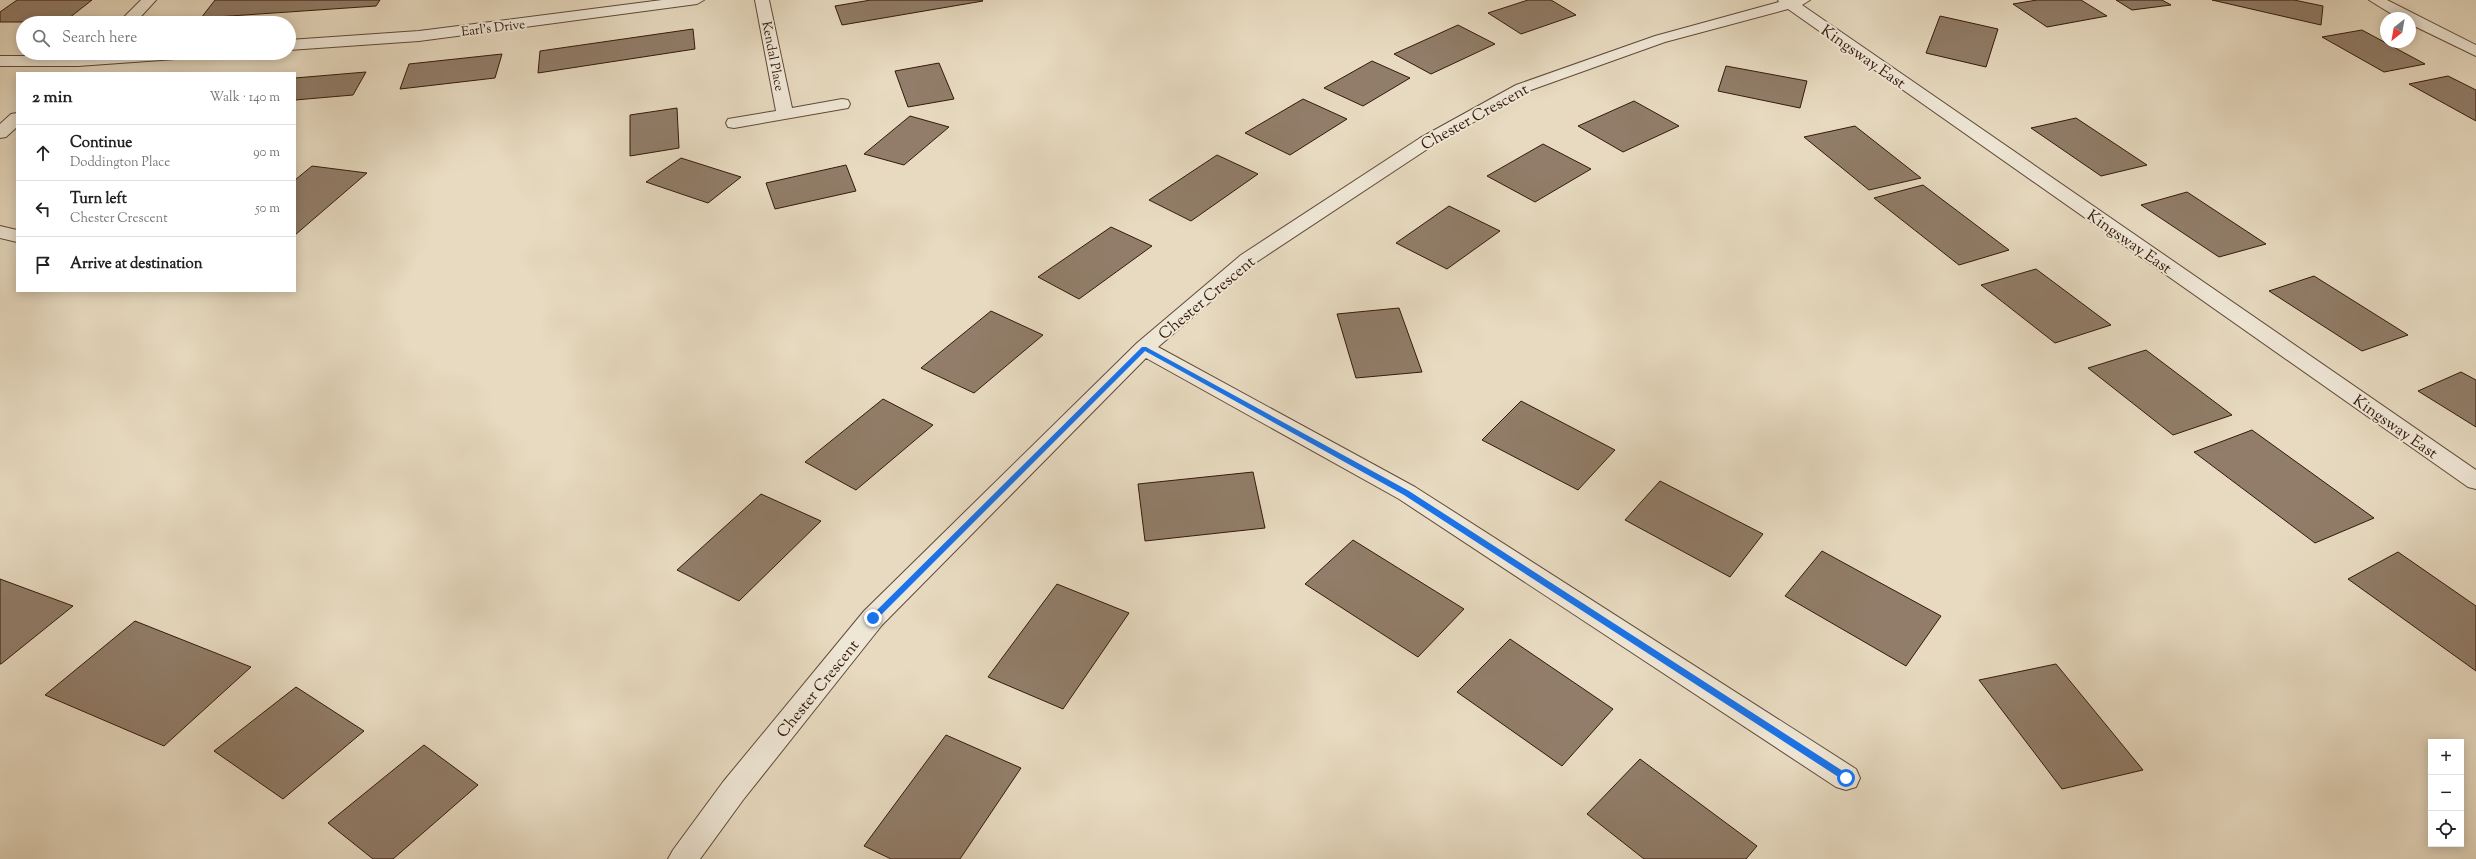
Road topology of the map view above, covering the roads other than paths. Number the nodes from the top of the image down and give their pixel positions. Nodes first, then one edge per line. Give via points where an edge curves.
1 (149, 0) edge
2 (696, 0) edge
3 (762, 0) edge
4 (2376, 0) edge
5 (1792, 1) edge
6 (2399, 12) edge
7 (133, 16) edge
8 (2416, 21) edge
9 (296, 45) edge
10 (2476, 51) edge
11 (29, 60) edge
12 (84, 60) edge
13 (0, 61) edge
14 (66, 72) edge
15 (842, 104) dead end
16 (785, 113) junction
17 (16, 119) edge
18 (734, 123) dead end
19 (0, 133) edge
20 (0, 232) edge
21 (16, 236) edge
22 (1144, 348) junction
23 (2476, 482) edge
24 (1846, 778) dead end
25 (683, 859) edge

1 - 7 street
2 - 9 street, Earl's Drive via 418,36
3 - 16 street, Kendal Place
4 - 6 street
5 - 22 street, Chester Crescent via 1660,39 1522,88 1426,142 1248,260
5 - 23 street, Kingsway East
8 - 10 street
11 - 13 street
12 - 14 street
15 - 16 street, Kendal Place
16 - 18 street, Kendal Place
17 - 19 street
20 - 21 street
22 - 24 street via 1406,493
22 - 25 street, Chester Crescent via 873,618 733,791

